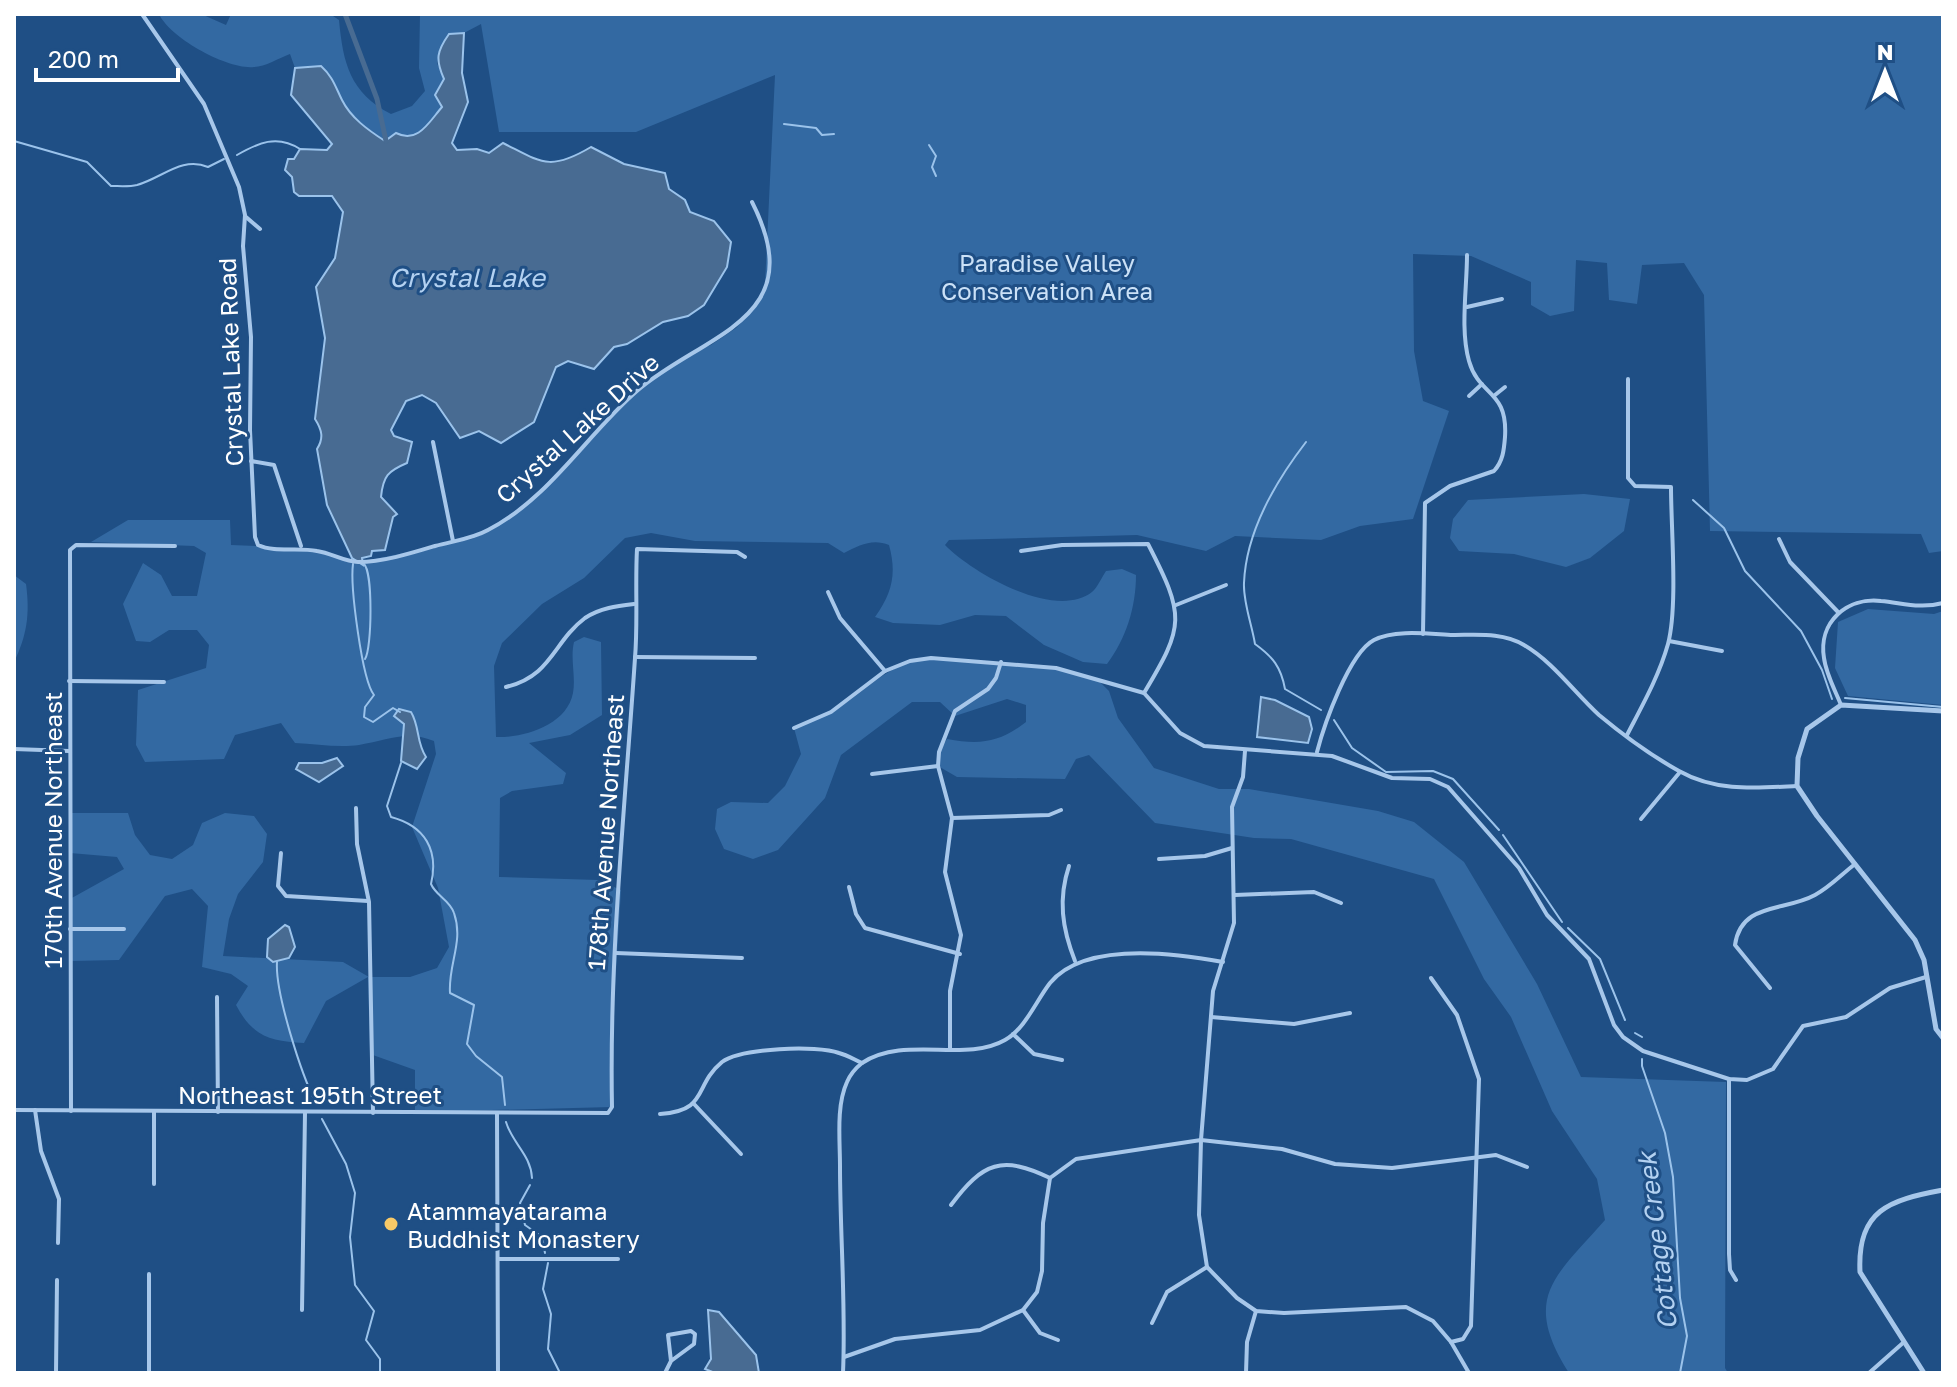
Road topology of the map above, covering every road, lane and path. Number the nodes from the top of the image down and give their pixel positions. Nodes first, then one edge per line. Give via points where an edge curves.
1 (142, 14) edge
2 (752, 202) dead end
3 (245, 215) junction
4 (260, 229) dead end
5 (1467, 255) dead end
6 (1502, 299) dead end
7 (1467, 307) junction
8 (1628, 379) dead end
9 (1482, 384) junction
10 (1505, 387) dead end
11 (1495, 395) junction
12 (1469, 396) dead end
13 (433, 442) dead end
14 (251, 461) junction
15 (1779, 539) dead end
16 (453, 541) junction
17 (442, 544) joint
18 (175, 546) dead end
19 (301, 548) junction
20 (1021, 551) dead end
21 (745, 557) dead end
22 (1226, 585) dead end
23 (828, 592) dead end
24 (1943, 603) edge
25 (634, 604) junction
26 (1176, 605) junction
27 (1838, 612) junction
28 (1423, 634) junction
29 (1669, 641) junction
30 (1722, 651) dead end
31 (635, 657) junction
32 (755, 658) dead end
33 (1001, 662) junction
34 (885, 671) junction
35 (69, 681) junction
36 (164, 682) dead end
37 (506, 687) dead end
38 (1144, 693) junction
39 (1841, 705) junction
40 (1943, 711) edge
41 (794, 728) dead end
42 (1627, 735) junction
43 (14, 749) edge
44 (69, 751) junction
45 (1245, 751) junction
46 (1317, 753) junction
47 (938, 766) junction
48 (1680, 772) junction
49 (872, 774) dead end
50 (1797, 786) junction
51 (356, 808) dead end
52 (1061, 810) dead end
53 (952, 818) junction
54 (1641, 819) dead end
55 (1232, 848) junction
56 (281, 853) dead end
57 (1159, 859) dead end
58 (1855, 864) junction
59 (1069, 866) dead end
60 (849, 887) dead end
61 (1235, 895) junction
62 (369, 901) junction
63 (1341, 903) dead end
64 (70, 929) junction
65 (124, 929) dead end
66 (616, 953) junction
67 (960, 954) junction
68 (742, 958) dead end
69 (1075, 961) junction
70 (1223, 962) junction
71 (1926, 977) junction
72 (1431, 978) dead end
73 (1770, 988) dead end
74 (217, 997) dead end
75 (1350, 1013) dead end
76 (1211, 1017) junction
77 (1013, 1034) junction
78 (1943, 1038) edge
79 (950, 1048) junction
80 (1062, 1060) dead end
81 (862, 1063) junction
82 (1729, 1079) junction
83 (694, 1104) junction
84 (14, 1110) edge
85 (35, 1110) junction
86 (71, 1111) junction
87 (154, 1111) junction
88 (218, 1112) junction
89 (305, 1113) junction
90 (373, 1113) junction
91 (497, 1114) junction
92 (605, 1114) joint
93 (660, 1114) dead end
94 (1201, 1140) junction
95 (741, 1154) dead end
96 (1475, 1155) junction
97 (1527, 1167) dead end
98 (1050, 1178) junction
99 (154, 1184) dead end
100 (1943, 1190) edge
101 (951, 1205) dead end
102 (58, 1243) dead end
103 (498, 1259) junction
104 (618, 1259) dead end
105 (1207, 1267) junction
106 (149, 1274) dead end
107 (57, 1280) dead end
108 (1736, 1280) dead end
109 (302, 1310) dead end
110 (1023, 1310) junction
111 (1256, 1311) junction
112 (1152, 1323) dead end
113 (1058, 1340) dead end
114 (1451, 1342) junction
115 (1904, 1342) junction
116 (844, 1358) junction
117 (671, 1361) junction
118 (56, 1373) edge
119 (149, 1373) edge
120 (498, 1373) edge
121 (665, 1373) edge
122 (843, 1373) edge
123 (1246, 1373) edge
124 (1469, 1373) edge
125 (1869, 1373) edge
126 (1924, 1373) edge

1 - 3 street, Crystal Lake Road via 204,104 233,169
2 - 16 street, Crystal Lake Drive via 768,242 758,304 736,328 637,391 534,496 491,529
3 - 4 street
3 - 14 street, Crystal Lake Road
5 - 7 street
6 - 7 street
7 - 9 street via 1469,361
8 - 29 street via 1628,478 1635,486 1671,487
9 - 11 street
9 - 12 street
10 - 11 street
11 - 28 street via 1506,419 1501,463 1425,503
13 - 16 street
14 - 19 street via 268,462 276,469
14 - 19 street, Crystal Lake Road via 256,542 266,548
15 - 27 street via 1790,562
16 - 17 street, Crystal Lake Drive
17 - 19 street, Crystal Lake Road via 362,562
18 - 35 street, 170th Avenue Northeast via 76,545 70,550
20 - 26 street via 1148,544
21 - 25 street, 178th Avenue Northeast via 737,552 637,549
22 - 26 street
23 - 34 street via 840,618
24 - 27 street via 1926,607 1866,601
25 - 31 street, 178th Avenue Northeast
25 - 37 street via 585,619 546,666
26 - 38 street via 1173,643
27 - 39 street via 1823,647
28 - 42 street via 1500,636 1523,644
28 - 46 street via 1373,640 1360,653 1325,722
29 - 30 street
29 - 42 street
31 - 32 street
31 - 66 street, 178th Avenue Northeast
33 - 34 street via 931,658
33 - 38 street via 1056,668
33 - 47 street via 988,689 955,711 941,742
34 - 41 street via 831,712
35 - 36 street
35 - 44 street, 170th Avenue Northeast
38 - 45 street via 1191,741
39 - 40 street
39 - 50 street via 1807,729
42 - 48 street
43 - 44 street
44 - 64 street, 170th Avenue Northeast
45 - 46 street
45 - 55 street via 1232,807
46 - 82 street via 1392,778 1430,779 1456,795 1519,868 1547,915 1589,959 1617,1028 1643,1051
47 - 49 street
47 - 53 street
48 - 50 street via 1714,786
48 - 54 street
50 - 58 street
51 - 62 street
52 - 53 street via 1049,815
53 - 67 street via 945,872 959,918
55 - 57 street
55 - 61 street
56 - 62 street via 278,886 286,896
58 - 71 street via 1915,940
58 - 73 street via 1817,895 1750,915 1737,928 1735,945
59 - 69 street via 1060,893
60 - 67 street via 865,928
61 - 63 street via 1314,892
61 - 70 street
62 - 90 street
64 - 65 street
64 - 86 street, 170th Avenue Northeast
66 - 68 street
66 - 92 street, 178th Avenue Northeast via 612,1107
67 - 79 street via 950,991
69 - 70 street via 1189,956
69 - 77 street via 1053,980
70 - 76 street
71 - 78 street via 1936,1029
71 - 82 street via 1890,988 1839,1020 1803,1026 1773,1069 1762,1076
72 - 96 street via 1457,1015 1479,1079
74 - 88 street
75 - 76 street via 1294,1024
76 - 94 street
77 - 79 street via 990,1046
77 - 80 street via 1034,1054
79 - 81 street via 896,1052
81 - 83 street via 823,1050 741,1055 717,1067
81 - 116 street via 847,1082 840,1125
82 - 108 street via 1729,1254
83 - 93 street via 680,1113
83 - 95 street
84 - 85 street, Northeast 195th Street
85 - 86 street, Northeast 195th Street
85 - 102 street via 41,1151 59,1199
86 - 87 street, Northeast 195th Street
87 - 88 street, Northeast 195th Street
87 - 99 street
88 - 89 street, Northeast 195th Street
89 - 90 street, Northeast 195th Street
89 - 109 street
90 - 91 street, Northeast 195th Street
91 - 92 street, Northeast 195th Street
91 - 103 street
94 - 96 street via 1266,1147 1335,1164 1392,1168
94 - 98 street via 1076,1159
94 - 105 street via 1199,1215
96 - 97 street via 1496,1155
96 - 114 street via 1471,1326 1463,1339
98 - 101 street via 1028,1166 999,1164 974,1177
98 - 110 street via 1042,1271 1037,1292
100 - 115 street via 1889,1205 1868,1222 1861,1238 1860,1272
103 - 104 street
103 - 120 street
105 - 111 street
105 - 112 street via 1167,1292
106 - 119 street
107 - 118 street
110 - 113 street via 1040,1333
110 - 116 street via 980,1330 895,1339
111 - 114 street via 1406,1307 1433,1321
111 - 123 street
114 - 124 street
115 - 125 street
115 - 126 street
116 - 122 street
117 - 117 street via 668,1335 695,1334 692,1348
117 - 121 street

